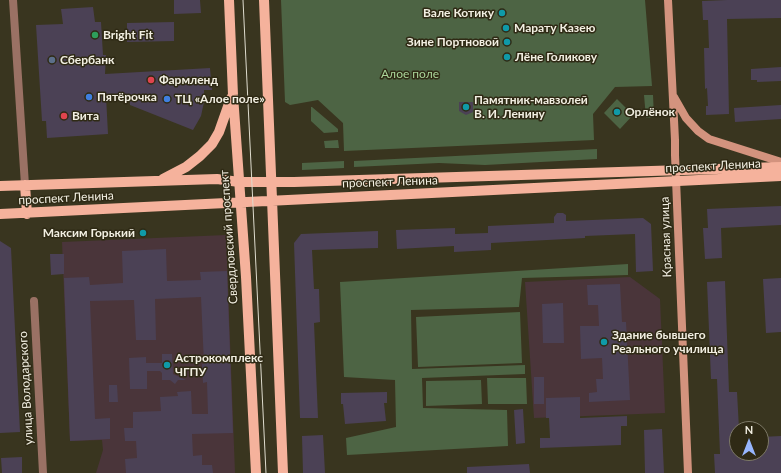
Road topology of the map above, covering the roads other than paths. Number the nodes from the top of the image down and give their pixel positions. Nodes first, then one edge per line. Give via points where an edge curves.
1 (13, 0) edge
2 (229, 0) edge
3 (264, 0) edge
4 (668, 0) edge
5 (672, 94) junction
6 (232, 95) junction
7 (781, 162) edge
8 (781, 167) edge
9 (675, 176) junction
10 (781, 176) edge
11 (161, 180) junction
12 (239, 182) junction
13 (271, 182) junction
14 (25, 185) junction
15 (0, 186) edge
16 (271, 200) junction
17 (241, 202) junction
18 (0, 214) edge
19 (27, 214) junction
20 (34, 301) dead end
21 (43, 473) edge
22 (256, 473) edge
23 (283, 473) edge
24 (688, 473) edge

1 - 14 street
2 - 6 main road, Свердловский проспект
3 - 13 main road
4 - 5 main road, Красная улица
5 - 7 main road via 686,118 709,139
5 - 9 main road, Красная улица
6 - 11 main road via 212,144 186,167
6 - 12 main road, Свердловский проспект
8 - 9 main road, проспект Ленина
9 - 10 main road, проспект Ленина
9 - 13 main road, проспект Ленина
9 - 16 main road, проспект Ленина
9 - 24 main road, Красная улица
11 - 12 main road, проспект Ленина via 216,179
11 - 14 main road, проспект Ленина
12 - 13 main road, проспект Ленина
12 - 17 main road, Свердловский проспект
13 - 16 main road
14 - 15 main road, проспект Ленина
14 - 19 main road
16 - 17 main road, проспект Ленина
16 - 23 main road
17 - 19 main road, проспект Ленина
17 - 22 main road, Свердловский проспект
18 - 19 main road, проспект Ленина
20 - 21 street, улица Володарского

